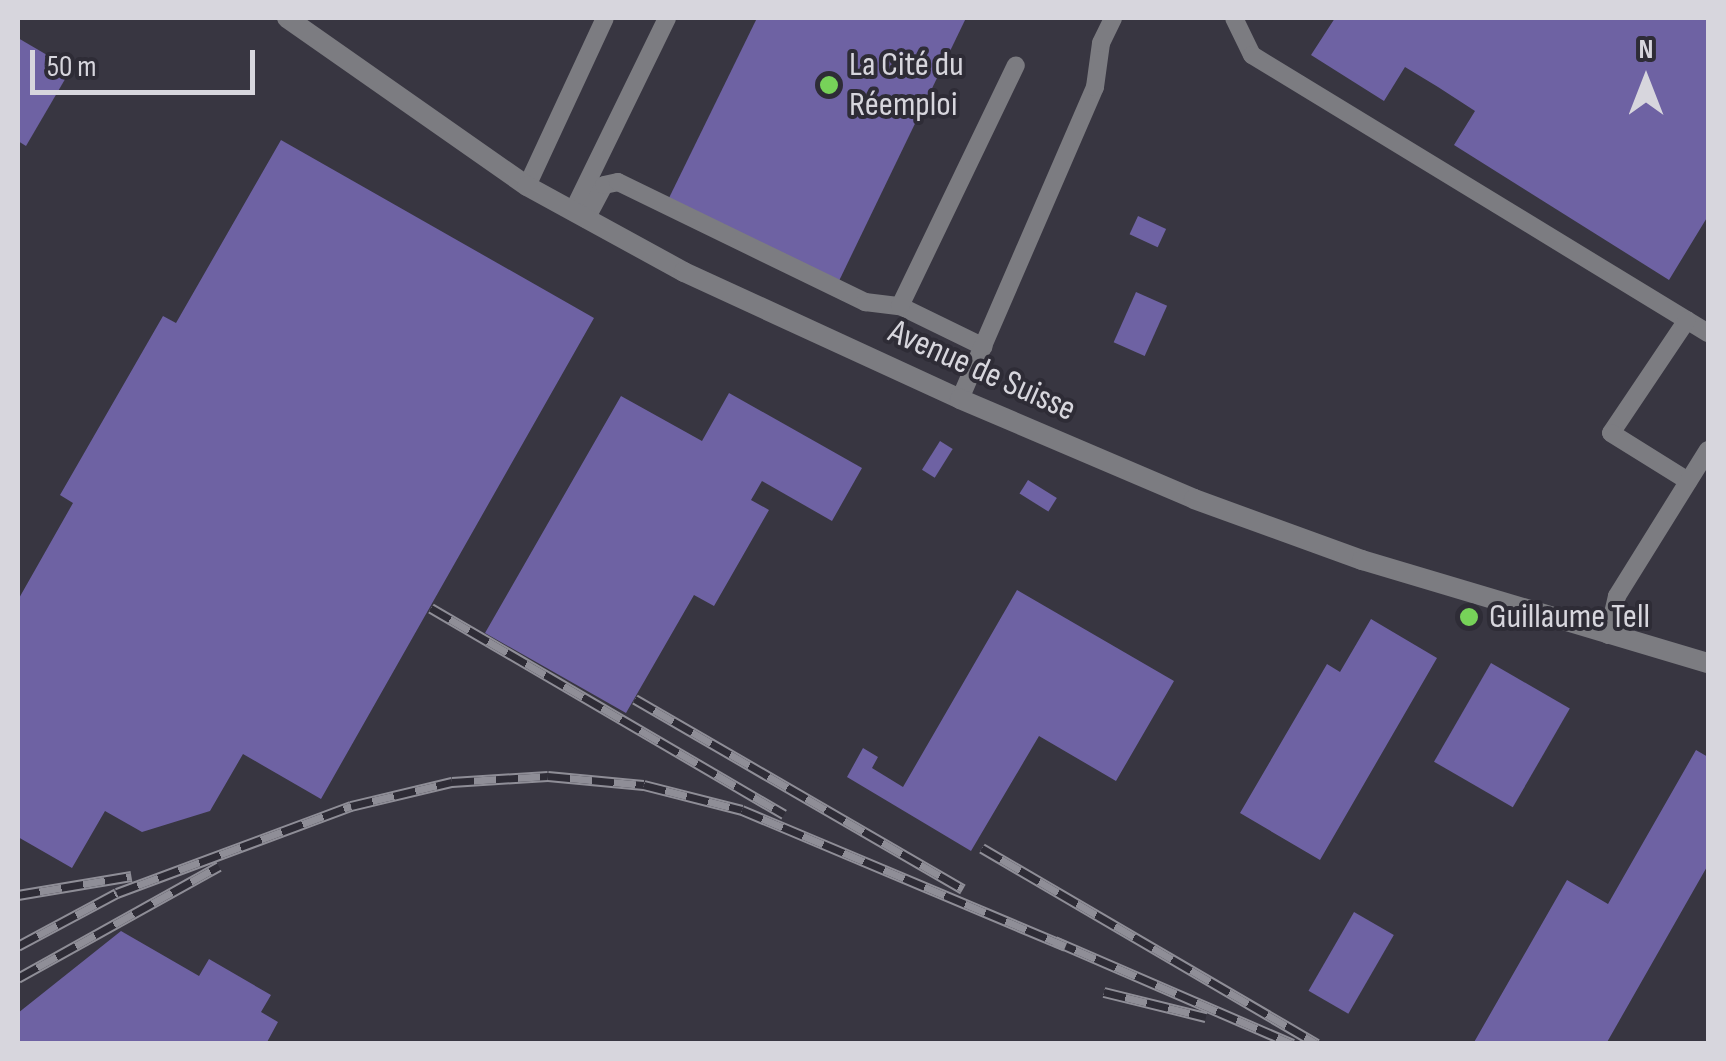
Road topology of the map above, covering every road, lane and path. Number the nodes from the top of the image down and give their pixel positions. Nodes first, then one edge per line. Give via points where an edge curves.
1 (287, 18) edge
2 (606, 18) edge
3 (667, 18) edge
4 (1113, 18) edge
5 (1234, 18) edge
6 (1016, 66) dead end
7 (527, 186) junction
8 (579, 215) junction
9 (900, 306) junction
10 (1687, 320) junction
11 (1708, 333) edge
12 (984, 347) junction
13 (960, 398) junction
14 (1708, 450) edge
15 (1688, 481) junction
16 (1608, 635) junction
17 (1708, 663) edge

1 - 7 street, Avenue de Suisse
2 - 7 lane
3 - 8 lane
4 - 12 lane via 1101,43 1095,87
5 - 10 lane via 1252,56
6 - 9 lane
7 - 8 street, Avenue de Suisse
8 - 9 lane via 604,185 618,182 865,302
8 - 13 street, Avenue de Suisse via 684,272
9 - 12 lane
10 - 11 lane
10 - 15 lane via 1611,434
12 - 13 lane
13 - 16 street, Avenue de Suisse via 1250,520
14 - 15 lane
15 - 16 lane via 1617,596
16 - 17 street, Avenue de Suisse

